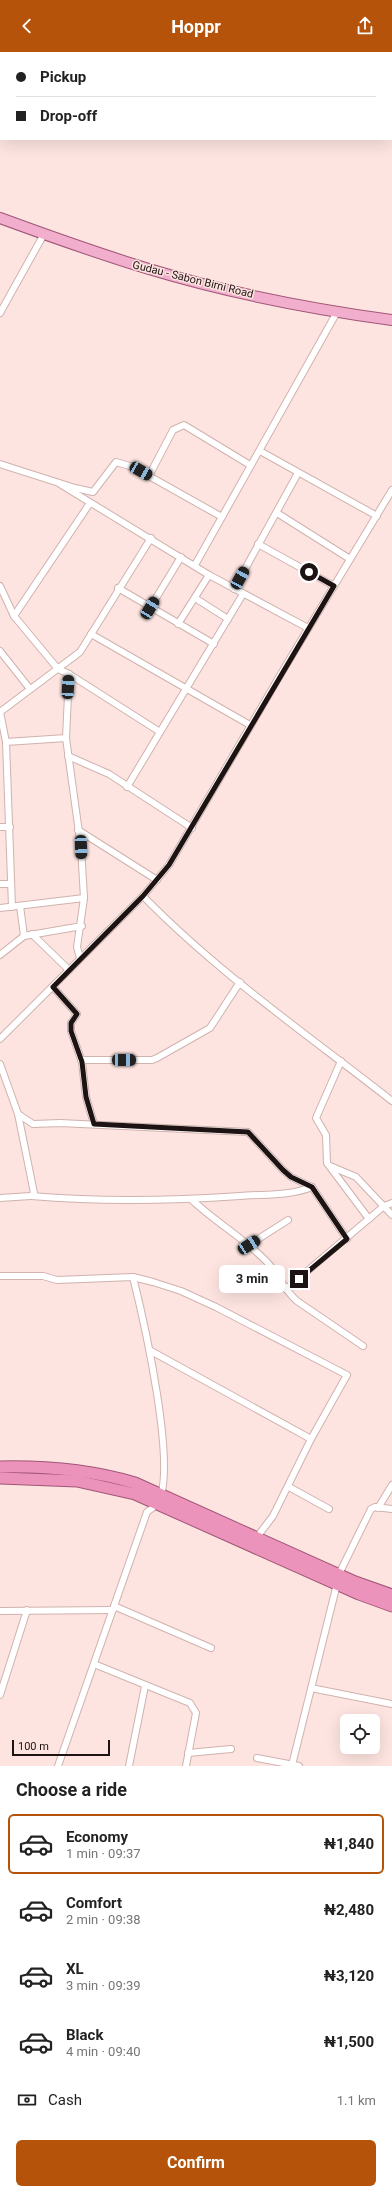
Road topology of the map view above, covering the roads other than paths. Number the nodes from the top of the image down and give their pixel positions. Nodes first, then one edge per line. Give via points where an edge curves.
1 (0, 218) edge
2 (44, 234) junction
3 (337, 312) junction
4 (0, 313) edge
5 (392, 320) edge
6 (260, 451) junction
7 (0, 464) edge
8 (250, 465) junction
9 (298, 474) junction
10 (149, 476) junction
11 (60, 484) junction
12 (392, 490) edge
13 (90, 503) junction
14 (278, 513) junction
15 (377, 516) junction
16 (222, 517) junction
17 (151, 538) junction
18 (258, 544) junction
19 (181, 557) junction
20 (350, 559) junction
21 (195, 566) junction
22 (209, 575) junction
23 (0, 586) edge
24 (334, 586) junction
25 (118, 588) junction
26 (234, 589) junction
27 (243, 594) junction
28 (195, 598) junction
29 (150, 608) junction
30 (14, 616) junction
31 (228, 619) junction
32 (178, 624) junction
33 (308, 628) junction
34 (91, 634) junction
35 (214, 644) junction
36 (0, 651) edge
37 (58, 669) junction
38 (69, 674) junction
39 (186, 688) junction
40 (30, 689) junction
41 (0, 712) edge
42 (250, 725) junction
43 (160, 732) junction
44 (66, 738) junction
45 (6, 742) junction
46 (68, 756) junction
47 (128, 787) junction
48 (0, 827) edge
49 (10, 827) junction
50 (192, 828) junction
51 (78, 830) junction
52 (157, 880) junction
53 (0, 884) edge
54 (11, 884) junction
55 (143, 896) junction
56 (84, 898) junction
57 (20, 906) junction
58 (12, 907) junction
59 (0, 908) edge
60 (82, 926) junction
61 (32, 934) junction
62 (24, 936) junction
63 (0, 955) edge
64 (80, 958) junction
65 (69, 970) junction
66 (240, 982) junction
67 (53, 987) junction
68 (0, 1039) edge
69 (81, 1060) junction
70 (341, 1061) junction
71 (0, 1064) edge
72 (392, 1101) edge
73 (18, 1114) junction
74 (94, 1124) junction
75 (330, 1166) junction
76 (302, 1182) junction
77 (312, 1187) junction
78 (303, 1190) junction
79 (31, 1196) junction
80 (0, 1198) edge
81 (191, 1199) junction
82 (392, 1203) edge
83 (384, 1206) junction
84 (392, 1215) edge
85 (369, 1219) junction
86 (288, 1220) dead end
87 (347, 1239) junction
88 (249, 1245) junction
89 (0, 1276) edge
90 (133, 1277) junction
91 (286, 1289) junction
92 (363, 1346) dead end
93 (151, 1351) junction
94 (311, 1439) junction
95 (0, 1467) edge
96 (0, 1478) edge
97 (392, 1485) edge
98 (289, 1487) junction
99 (146, 1493) junction
100 (159, 1499) junction
101 (378, 1508) junction
102 (329, 1509) dead end
103 (392, 1509) edge
104 (147, 1512) junction
105 (257, 1537) junction
106 (307, 1565) junction
107 (338, 1579) junction
108 (392, 1595) edge
109 (392, 1606) edge
110 (113, 1608) junction
111 (27, 1610) junction
112 (0, 1611) edge
113 (211, 1648) dead end
114 (94, 1664) junction
115 (2, 1683) edge
116 (145, 1686) junction
117 (311, 1688) junction
118 (0, 1695) edge
119 (392, 1704) edge
120 (231, 1749) dead end
121 (188, 1753) junction
122 (257, 1758) dead end
123 (292, 1765) junction
124 (58, 1766) edge
125 (129, 1766) edge
126 (186, 1766) edge
127 (299, 1766) edge

1 - 2 main road, Gudau - Sabon Birni Road
2 - 3 main road, Gudau - Sabon Birni Road via 185,279
2 - 4 street
3 - 5 main road, Gudau - Sabon Birni Road
3 - 6 street
6 - 8 street
6 - 9 street
7 - 11 street
8 - 10 street via 184,425 173,430
8 - 16 street
9 - 14 street
9 - 15 street
10 - 11 street via 116,462 93,492
10 - 16 street
11 - 13 street
12 - 15 street
13 - 17 street
13 - 30 street
14 - 18 street
14 - 20 street
15 - 20 street
16 - 21 street
17 - 19 street
17 - 25 street
18 - 24 street
18 - 26 street
19 - 21 street
19 - 29 street
20 - 24 street
21 - 22 street
22 - 26 street
22 - 28 street
23 - 30 street
24 - 33 street
25 - 29 street
25 - 34 street
26 - 27 street
27 - 31 street
27 - 33 street
28 - 31 street
28 - 32 street
29 - 32 street
30 - 37 street
31 - 35 street
32 - 35 street
33 - 42 street
34 - 37 street via 80,652
34 - 39 street
35 - 39 street
36 - 40 street
37 - 38 street
37 - 40 street
38 - 43 street
38 - 44 street
39 - 42 street
39 - 43 street
40 - 41 street
41 - 45 street
42 - 50 street
43 - 47 street
44 - 45 street
44 - 46 street
45 - 49 street
46 - 47 street via 109,774
46 - 51 street
47 - 50 street
48 - 49 street
49 - 54 street
50 - 52 street
51 - 52 street
51 - 56 street
52 - 55 street
53 - 54 street
54 - 58 street
55 - 64 street
55 - 66 street via 160,914
56 - 57 street
56 - 60 street
57 - 58 street
57 - 62 street
58 - 59 street
60 - 61 street
60 - 64 street via 77,947
61 - 62 street
61 - 65 street
62 - 63 street
64 - 65 street
65 - 67 street
66 - 69 street via 210,1028 157,1058
66 - 70 street
67 - 68 street
67 - 69 street via 77,1014 71,1023 71,1031
69 - 74 street via 86,1097
70 - 72 street
70 - 75 street via 316,1118 326,1135 327,1163
71 - 73 street
73 - 74 street via 33,1124
73 - 79 street via 34,1193
74 - 76 street via 248,1132 283,1170
75 - 83 street via 356,1177
75 - 85 street
76 - 77 street
76 - 78 street
77 - 78 street
77 - 87 street
78 - 81 street
79 - 80 street
79 - 81 street via 90,1201
81 - 88 street
82 - 83 street
83 - 84 street
83 - 85 street
85 - 87 street
86 - 88 street
87 - 91 street
88 - 91 street via 268,1263
89 - 90 street via 44,1276 57,1280
90 - 93 street
90 - 94 street via 181,1291 216,1307 347,1375
91 - 92 street via 297,1301
93 - 94 street
93 - 100 street via 165,1464
94 - 98 street
95 - 99 highway via 56,1468 90,1472 116,1477
96 - 99 highway via 81,1482
97 - 101 street
98 - 102 street
98 - 105 street via 273,1516
99 - 100 highway
99 - 104 street
100 - 104 street
100 - 105 highway
100 - 106 highway
101 - 103 street
101 - 107 street via 371,1509
104 - 110 street
105 - 106 highway
106 - 107 highway
107 - 108 highway
107 - 109 highway
107 - 117 street
110 - 111 street
110 - 113 street
110 - 114 street
111 - 112 street
111 - 115 street
114 - 116 street
114 - 124 street
115 - 118 street
116 - 121 street via 190,1703 194,1708 196,1713
116 - 125 street
117 - 119 street
117 - 123 street
120 - 121 street
121 - 126 street
122 - 123 street
123 - 127 street

